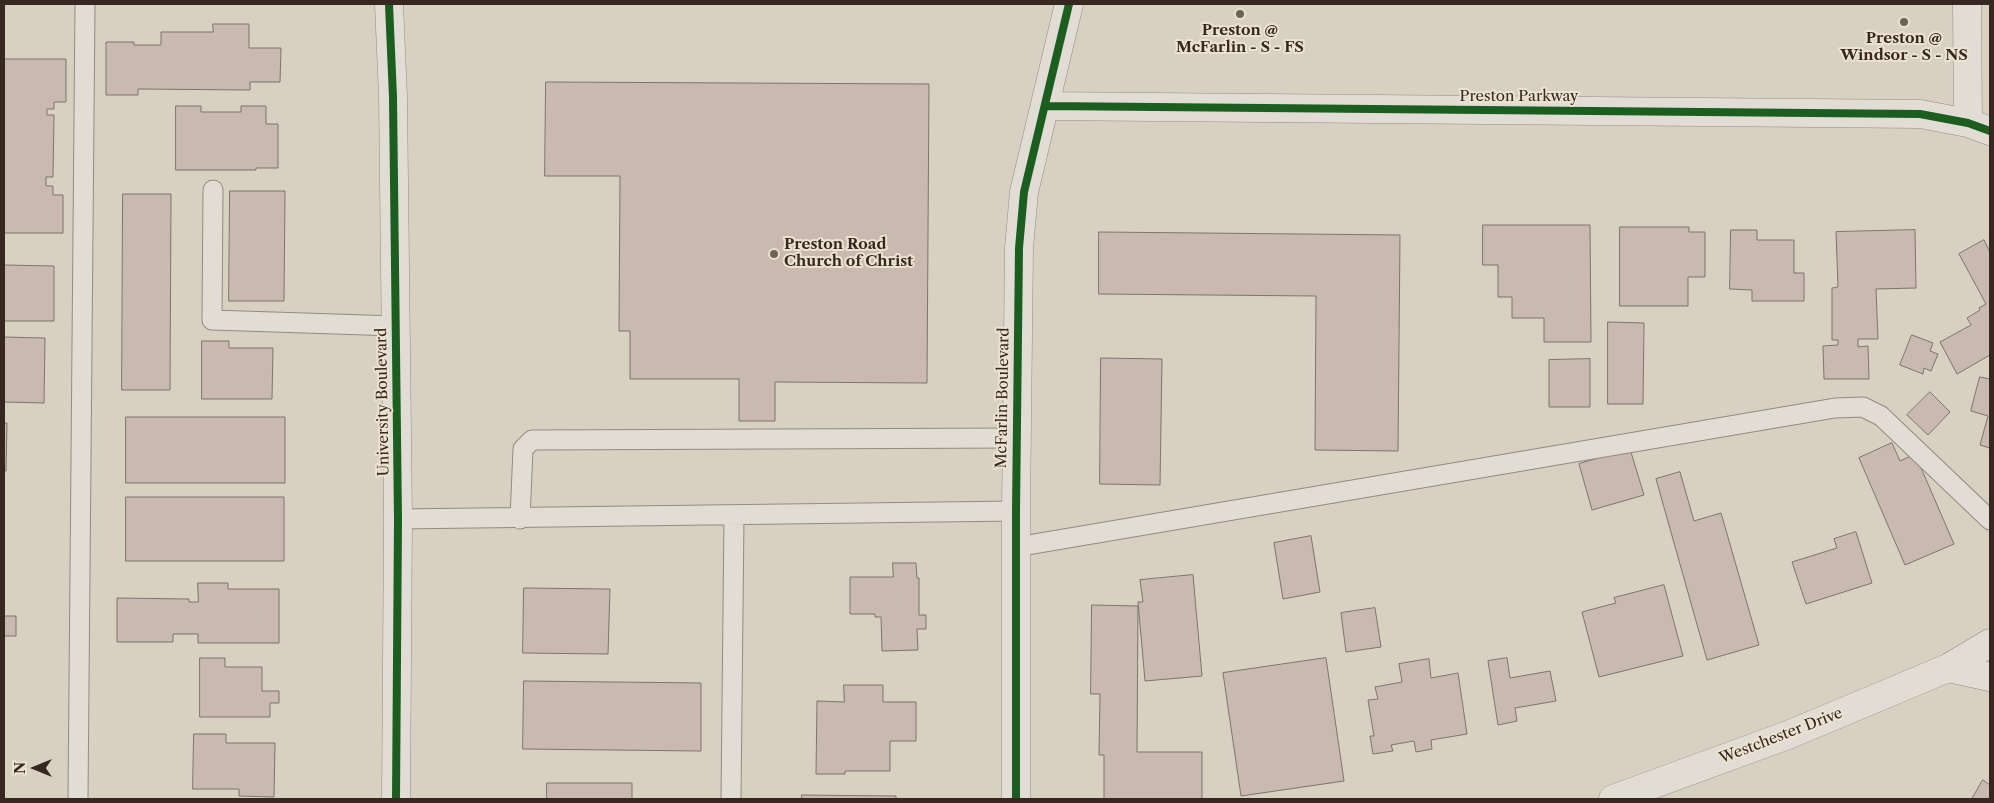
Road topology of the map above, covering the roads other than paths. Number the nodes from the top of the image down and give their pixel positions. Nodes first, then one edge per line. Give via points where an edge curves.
1 (85, 4) edge
2 (389, 4) edge
3 (1069, 4) edge
4 (1967, 4) edge
5 (1045, 106) junction
6 (1979, 127) edge
7 (213, 190) dead end
8 (396, 326) junction
9 (1016, 438) junction
10 (1016, 511) junction
11 (734, 516) junction
12 (520, 519) junction
13 (398, 520) junction
14 (1990, 520) edge
15 (1016, 546) junction
16 (1990, 643) edge
17 (1948, 668) junction
18 (1990, 677) edge
19 (78, 799) edge
20 (396, 799) edge
21 (731, 799) edge
22 (1016, 799) edge
23 (1612, 799) edge

1 - 19 lane
2 - 8 street, University Boulevard
3 - 5 street, McFarlin Boulevard
4 - 6 street, Preston Parkway
5 - 6 street, Preston Parkway via 1920,114
5 - 9 street, McFarlin Boulevard via 1024,192 1019,248
7 - 8 lane via 212,320
8 - 13 street, University Boulevard
9 - 10 street, McFarlin Boulevard
9 - 12 lane via 532,440 523,449
10 - 11 lane
10 - 15 street, McFarlin Boulevard
11 - 12 lane
11 - 21 lane
12 - 13 lane
13 - 20 street, University Boulevard
14 - 15 lane via 1881,416 1863,407 1853,407
15 - 22 street, McFarlin Boulevard
16 - 17 street, Westchester Drive
17 - 18 street
17 - 23 street, Westchester Drive via 1788,735

